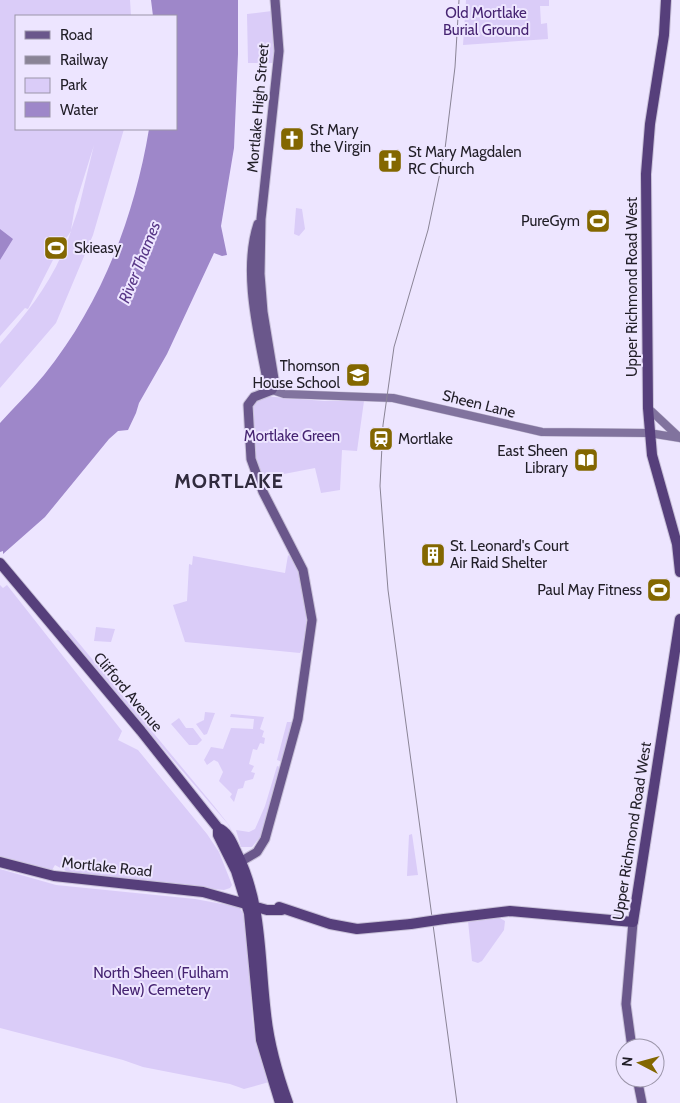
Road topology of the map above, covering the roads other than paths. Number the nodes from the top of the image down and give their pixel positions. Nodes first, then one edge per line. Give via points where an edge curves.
1 (275, 0) edge
2 (666, 0) edge
3 (272, 390) junction
4 (648, 408) junction
5 (650, 433) junction
6 (680, 438) edge
7 (0, 563) edge
8 (680, 572) edge
9 (680, 619) edge
10 (237, 861) junction
11 (0, 862) edge
12 (250, 901) junction
13 (633, 922) junction
14 (260, 1002) junction
15 (631, 1038) edge
16 (639, 1088) edge
17 (280, 1103) edge
18 (288, 1103) edge
19 (642, 1103) edge

1 - 3 main road, Mortlake High Street via 279,52 261,218 253,258 254,303 268,384
2 - 4 highway, Upper Richmond Road West via 646,174
3 - 5 main road, Sheen Lane via 284,394 392,398 542,432
3 - 10 main road via 254,397 248,405 252,459 263,492 303,570 312,620 294,738 265,838 250,858
4 - 5 highway, Upper Richmond Road West
4 - 6 main road
5 - 6 main road, Sheen Lane
5 - 8 highway, Upper Richmond Road West
7 - 10 highway, Clifford Avenue via 152,744 218,828 218,835
9 - 13 highway, Upper Richmond Road West
10 - 12 highway, Clifford Avenue
11 - 12 highway, Mortlake Road via 78,880
12 - 13 highway, bridge via 357,929 500,911
12 - 14 highway, Clifford Avenue
13 - 15 main road, Upper Richmond Road West via 626,999
14 - 17 highway via 261,1040
14 - 18 highway
16 - 19 main road

